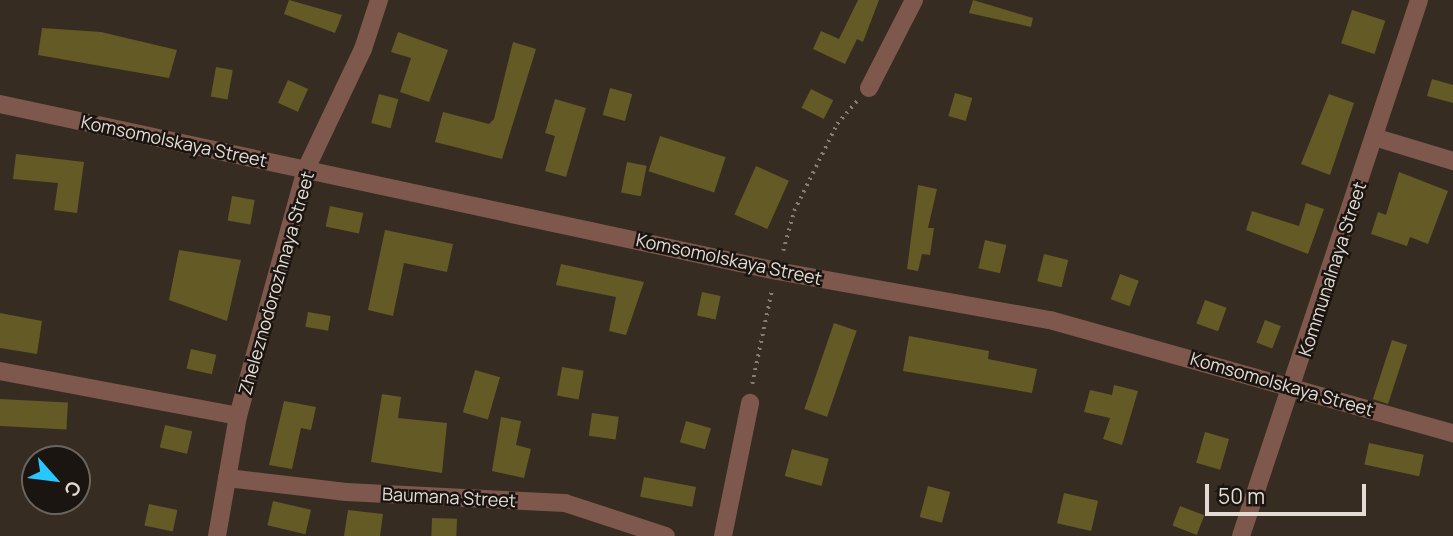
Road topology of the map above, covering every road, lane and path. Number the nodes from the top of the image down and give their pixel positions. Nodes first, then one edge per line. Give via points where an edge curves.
1 (379, 0) edge
2 (914, 0) edge
3 (1419, 0) edge
4 (869, 88) joint
5 (0, 104) edge
6 (1374, 137) junction
7 (1453, 161) edge
8 (306, 169) junction
9 (777, 271) junction
10 (0, 371) edge
11 (1293, 386) junction
12 (750, 403) joint
13 (238, 416) junction
14 (1453, 433) edge
15 (228, 478) junction
16 (217, 536) edge
17 (666, 536) edge
18 (723, 536) edge
19 (1241, 536) edge

1 - 8 street, Zheleznodorozhnaya Street via 363,49
2 - 4 street
3 - 6 street, Kommunalnaya Street
4 - 9 path via 837,124 794,211
5 - 8 street, Komsomolskaya Street
6 - 7 street
6 - 11 street, Kommunalnaya Street
8 - 9 street, Komsomolskaya Street
8 - 13 street, Zheleznodorozhnaya Street
9 - 11 street, Komsomolskaya Street via 1050,320
9 - 12 path via 756,341
10 - 13 street
11 - 14 street, Komsomolskaya Street
11 - 19 street, Kommunalnaya Street
12 - 18 street
13 - 15 street, Zheleznodorozhnaya Street
15 - 16 street, Zheleznodorozhnaya Street
15 - 17 street, Baumana Street via 346,492 565,503

